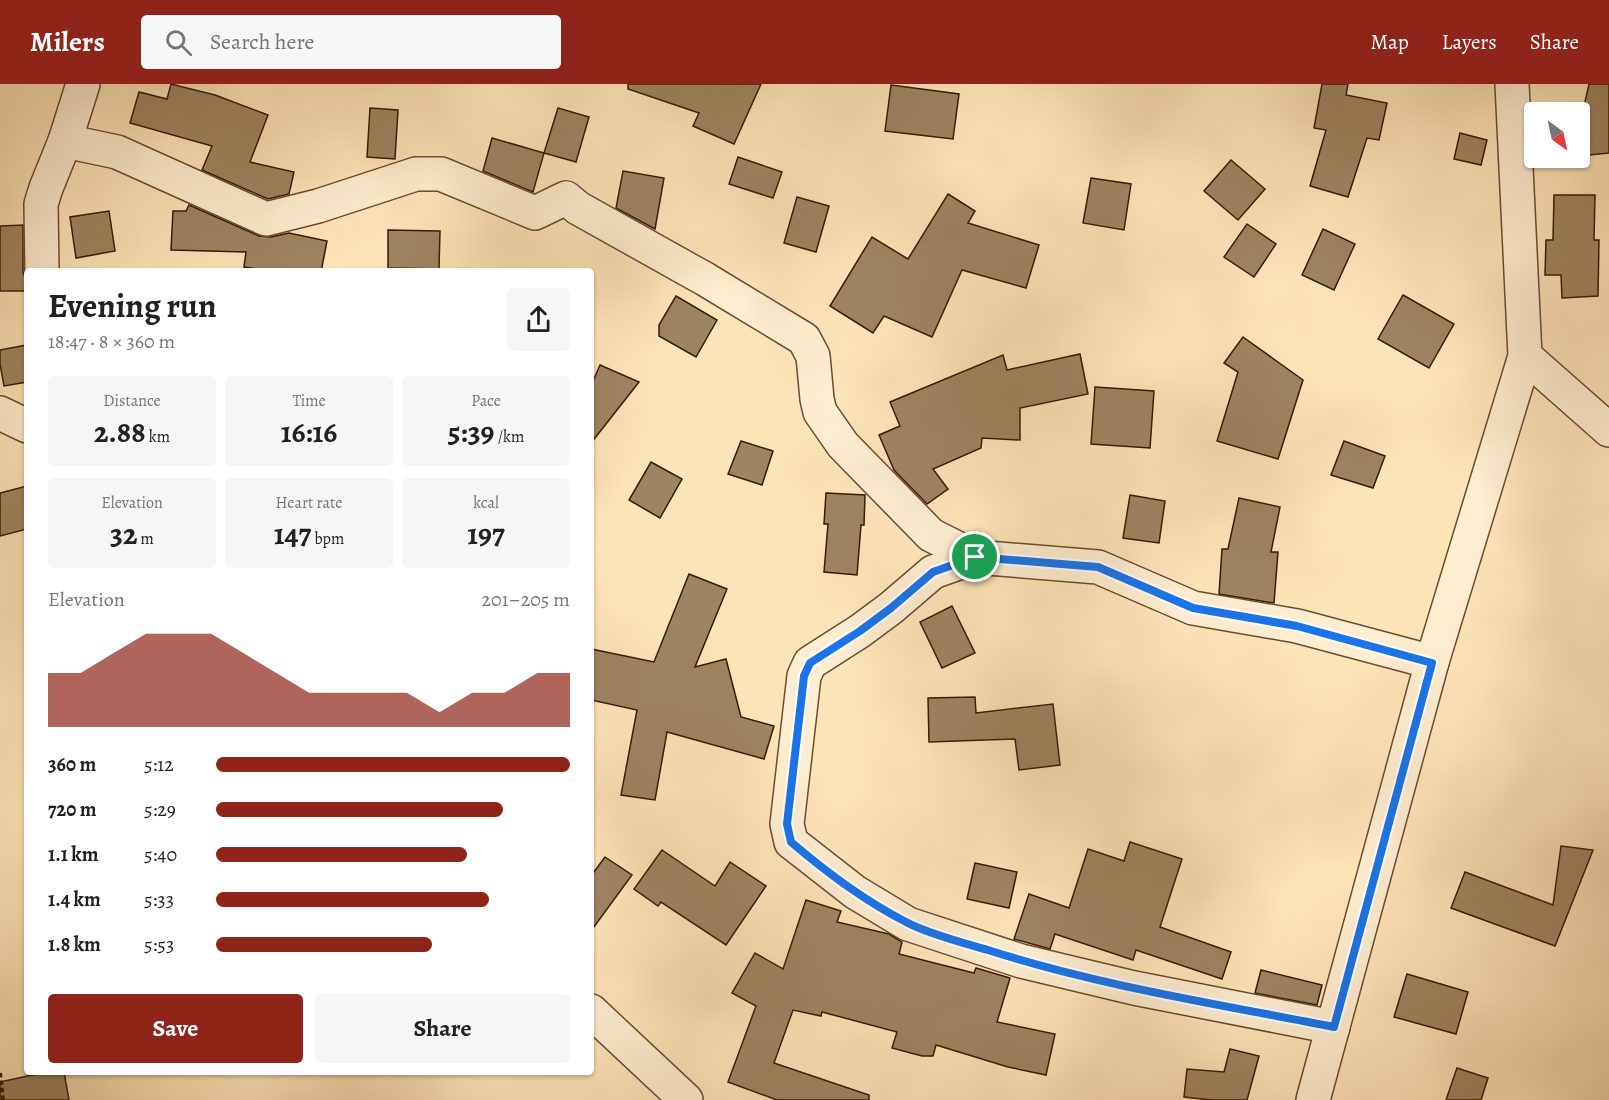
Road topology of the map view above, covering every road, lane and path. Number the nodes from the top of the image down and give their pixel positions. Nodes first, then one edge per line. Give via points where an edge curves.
1 (83, 84) edge
2 (1512, 84) edge
3 (65, 141) junction
4 (42, 268) edge
5 (1525, 356) junction
6 (0, 413) edge
7 (24, 425) edge
8 (1609, 430) edge
9 (975, 557) junction
10 (1432, 663) junction
11 (594, 1014) edge
12 (1334, 1027) junction
13 (0, 1072) edge
14 (685, 1099) edge
15 (3, 1100) edge
16 (1313, 1100) edge

1 - 3 street
2 - 5 street
3 - 4 street via 41,204
3 - 9 street via 117,152 266,219 416,174 441,174 535,213 566,198 804,339 813,356 820,412 843,445 931,535
5 - 8 street
5 - 10 street
6 - 7 street
9 - 10 street via 1098,567 1193,608 1297,626
9 - 12 street via 933,572 891,608 806,669 787,824 791,842 855,892 908,924 1021,961 1111,983
10 - 12 street
11 - 14 street
12 - 16 street
13 - 15 path

